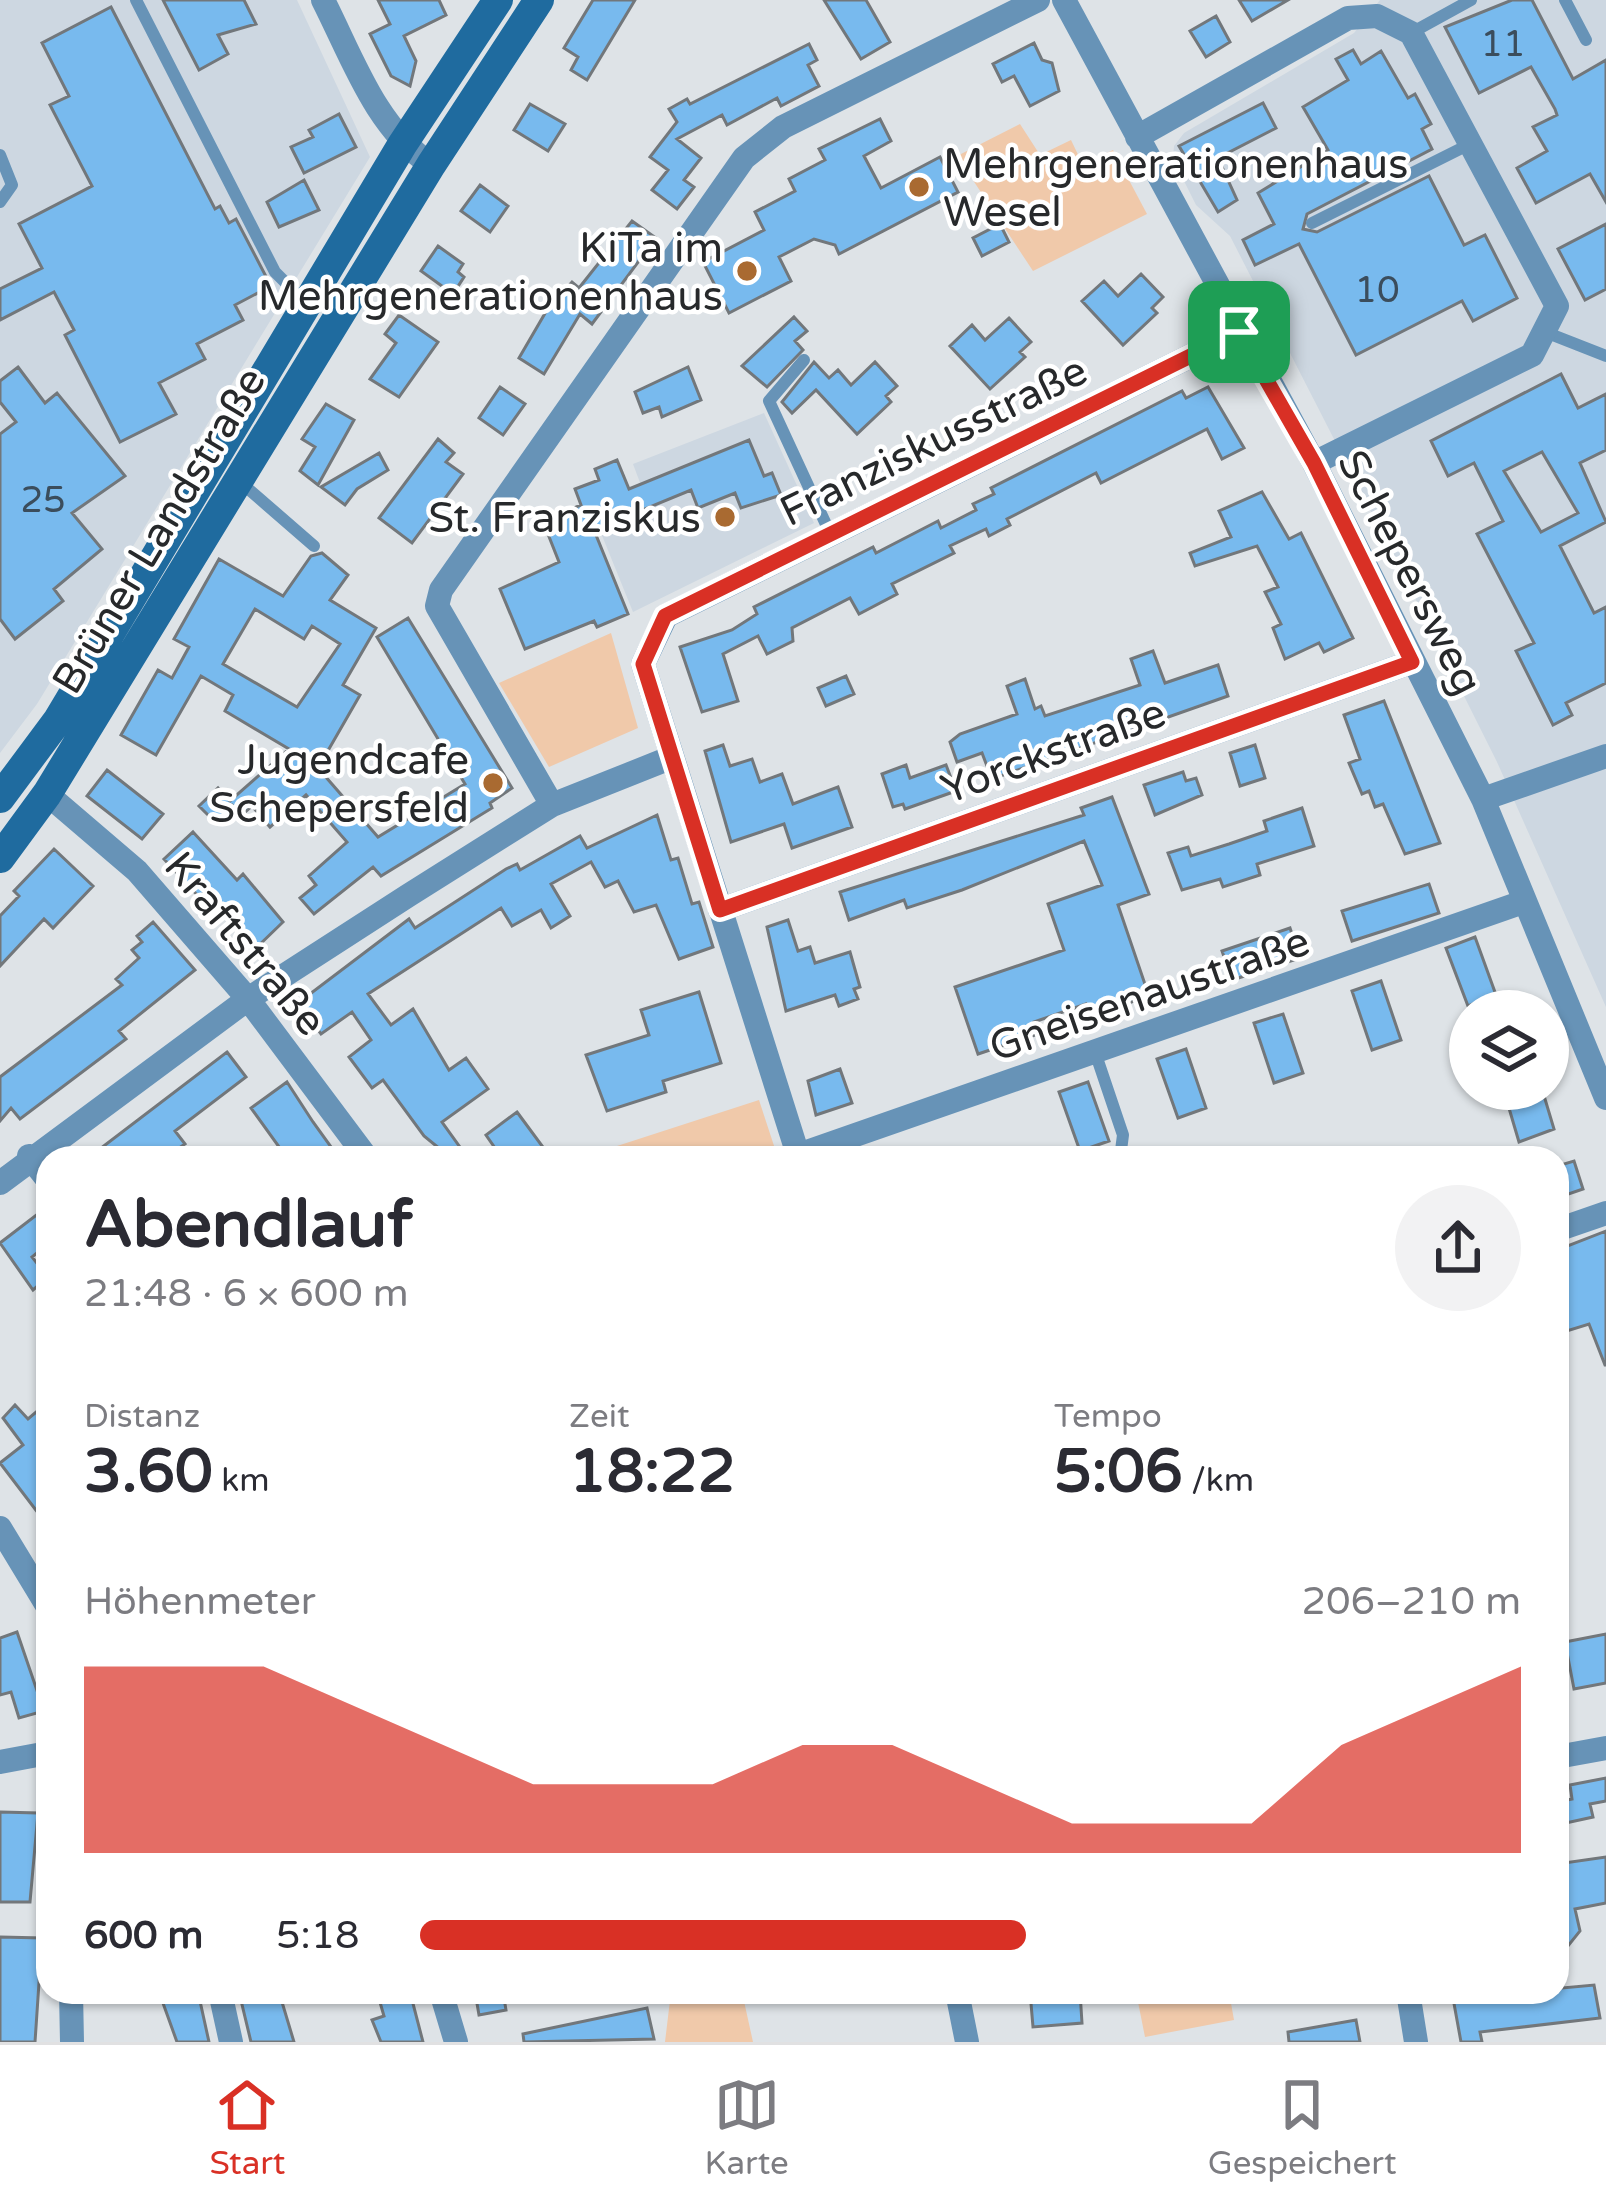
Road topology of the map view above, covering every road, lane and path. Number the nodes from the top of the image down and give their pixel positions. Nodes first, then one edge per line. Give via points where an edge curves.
1 (136, 0) edge
2 (323, 0) edge
3 (499, 0) edge
4 (539, 0) edge
5 (1038, 0) edge
6 (1064, 0) edge
7 (1471, 0) edge
8 (1565, 0) edge
9 (1411, 33) junction
10 (1586, 40) dead end
11 (1137, 137) junction
12 (1470, 144) junction
13 (402, 145) junction
14 (0, 154) edge
15 (431, 165) junction
16 (0, 202) edge
17 (1312, 223) dead end
18 (308, 304) junction
19 (1544, 331) junction
20 (1239, 332) junction
21 (1606, 356) edge
22 (804, 360) dead end
23 (1314, 463) junction
24 (237, 479) junction
25 (831, 534) junction
26 (314, 546) dead end
27 (1412, 662) junction
28 (1606, 756) edge
29 (670, 758) junction
30 (6, 777) edge
31 (47, 794) junction
32 (1483, 799) junction
33 (552, 805) junction
34 (0, 858) edge
35 (1523, 902) junction
36 (720, 910) junction
37 (248, 999) junction
38 (1095, 1052) junction
39 (1606, 1098) edge
40 (43, 1146) edge
41 (358, 1146) edge
42 (796, 1146) edge
43 (827, 1146) edge
44 (1122, 1146) edge
45 (36, 1151) edge
46 (29, 1156) junction
47 (36, 1165) edge
48 (0, 1183) edge
49 (1606, 1213) edge
50 (1569, 1226) edge
51 (0, 1528) edge
52 (36, 1587) edge
53 (1606, 1748) edge
54 (36, 1755) edge
55 (1569, 1755) edge
56 (0, 1762) edge
57 (71, 2004) edge
58 (223, 2004) edge
59 (445, 2004) edge
60 (959, 2004) edge
61 (1410, 2004) edge
62 (72, 2042) edge
63 (231, 2042) edge
64 (456, 2042) edge
65 (967, 2042) edge
66 (1416, 2042) edge

1 - 18 lane via 275,272
2 - 13 street
3 - 13 main road, Brüner Landstraße
4 - 15 main road, Brüner Landstraße
5 - 33 street via 783,128 744,158 440,590 437,606
6 - 11 street, Schepersweg
7 - 9 lane
8 - 10 lane
9 - 11 street via 1377,16 1348,18
9 - 12 street
11 - 20 street, Schepersweg
12 - 17 lane
12 - 19 street via 1557,306
13 - 15 street
13 - 18 main road, Brüner Landstraße
14 - 16 lane via 11,185
15 - 24 main road, Brüner Landstraße
18 - 30 main road, Brüner Landstraße via 58,720
19 - 21 lane
19 - 23 street via 1532,355
20 - 23 street, Schepersweg
20 - 25 street, Franziskusstraße
22 - 25 lane via 770,400
23 - 27 street, Schepersweg
24 - 26 lane
24 - 31 main road, Brüner Landstraße
25 - 29 street, Franziskusstraße via 665,616 643,664
27 - 32 street, Schepersweg
27 - 36 street, Yorckstraße
28 - 32 street
29 - 33 street
29 - 36 street, Franziskusstraße
30 - 31 main road
31 - 34 main road, Brüner Landstraße
31 - 37 street, Kraftstraße via 137,871
32 - 35 street, Schepersweg
33 - 37 street
35 - 38 street, Gneisenaustraße
35 - 39 street, Schepersweg
36 - 42 street, Franziskusstraße
37 - 40 street
37 - 41 street, Kraftstraße
38 - 43 street, Gneisenaustraße
38 - 44 lane
45 - 46 street
46 - 47 street
46 - 48 street
49 - 50 street
51 - 52 street
53 - 55 street
54 - 56 street
57 - 62 street
58 - 63 street
59 - 64 street
60 - 65 street
61 - 66 street

